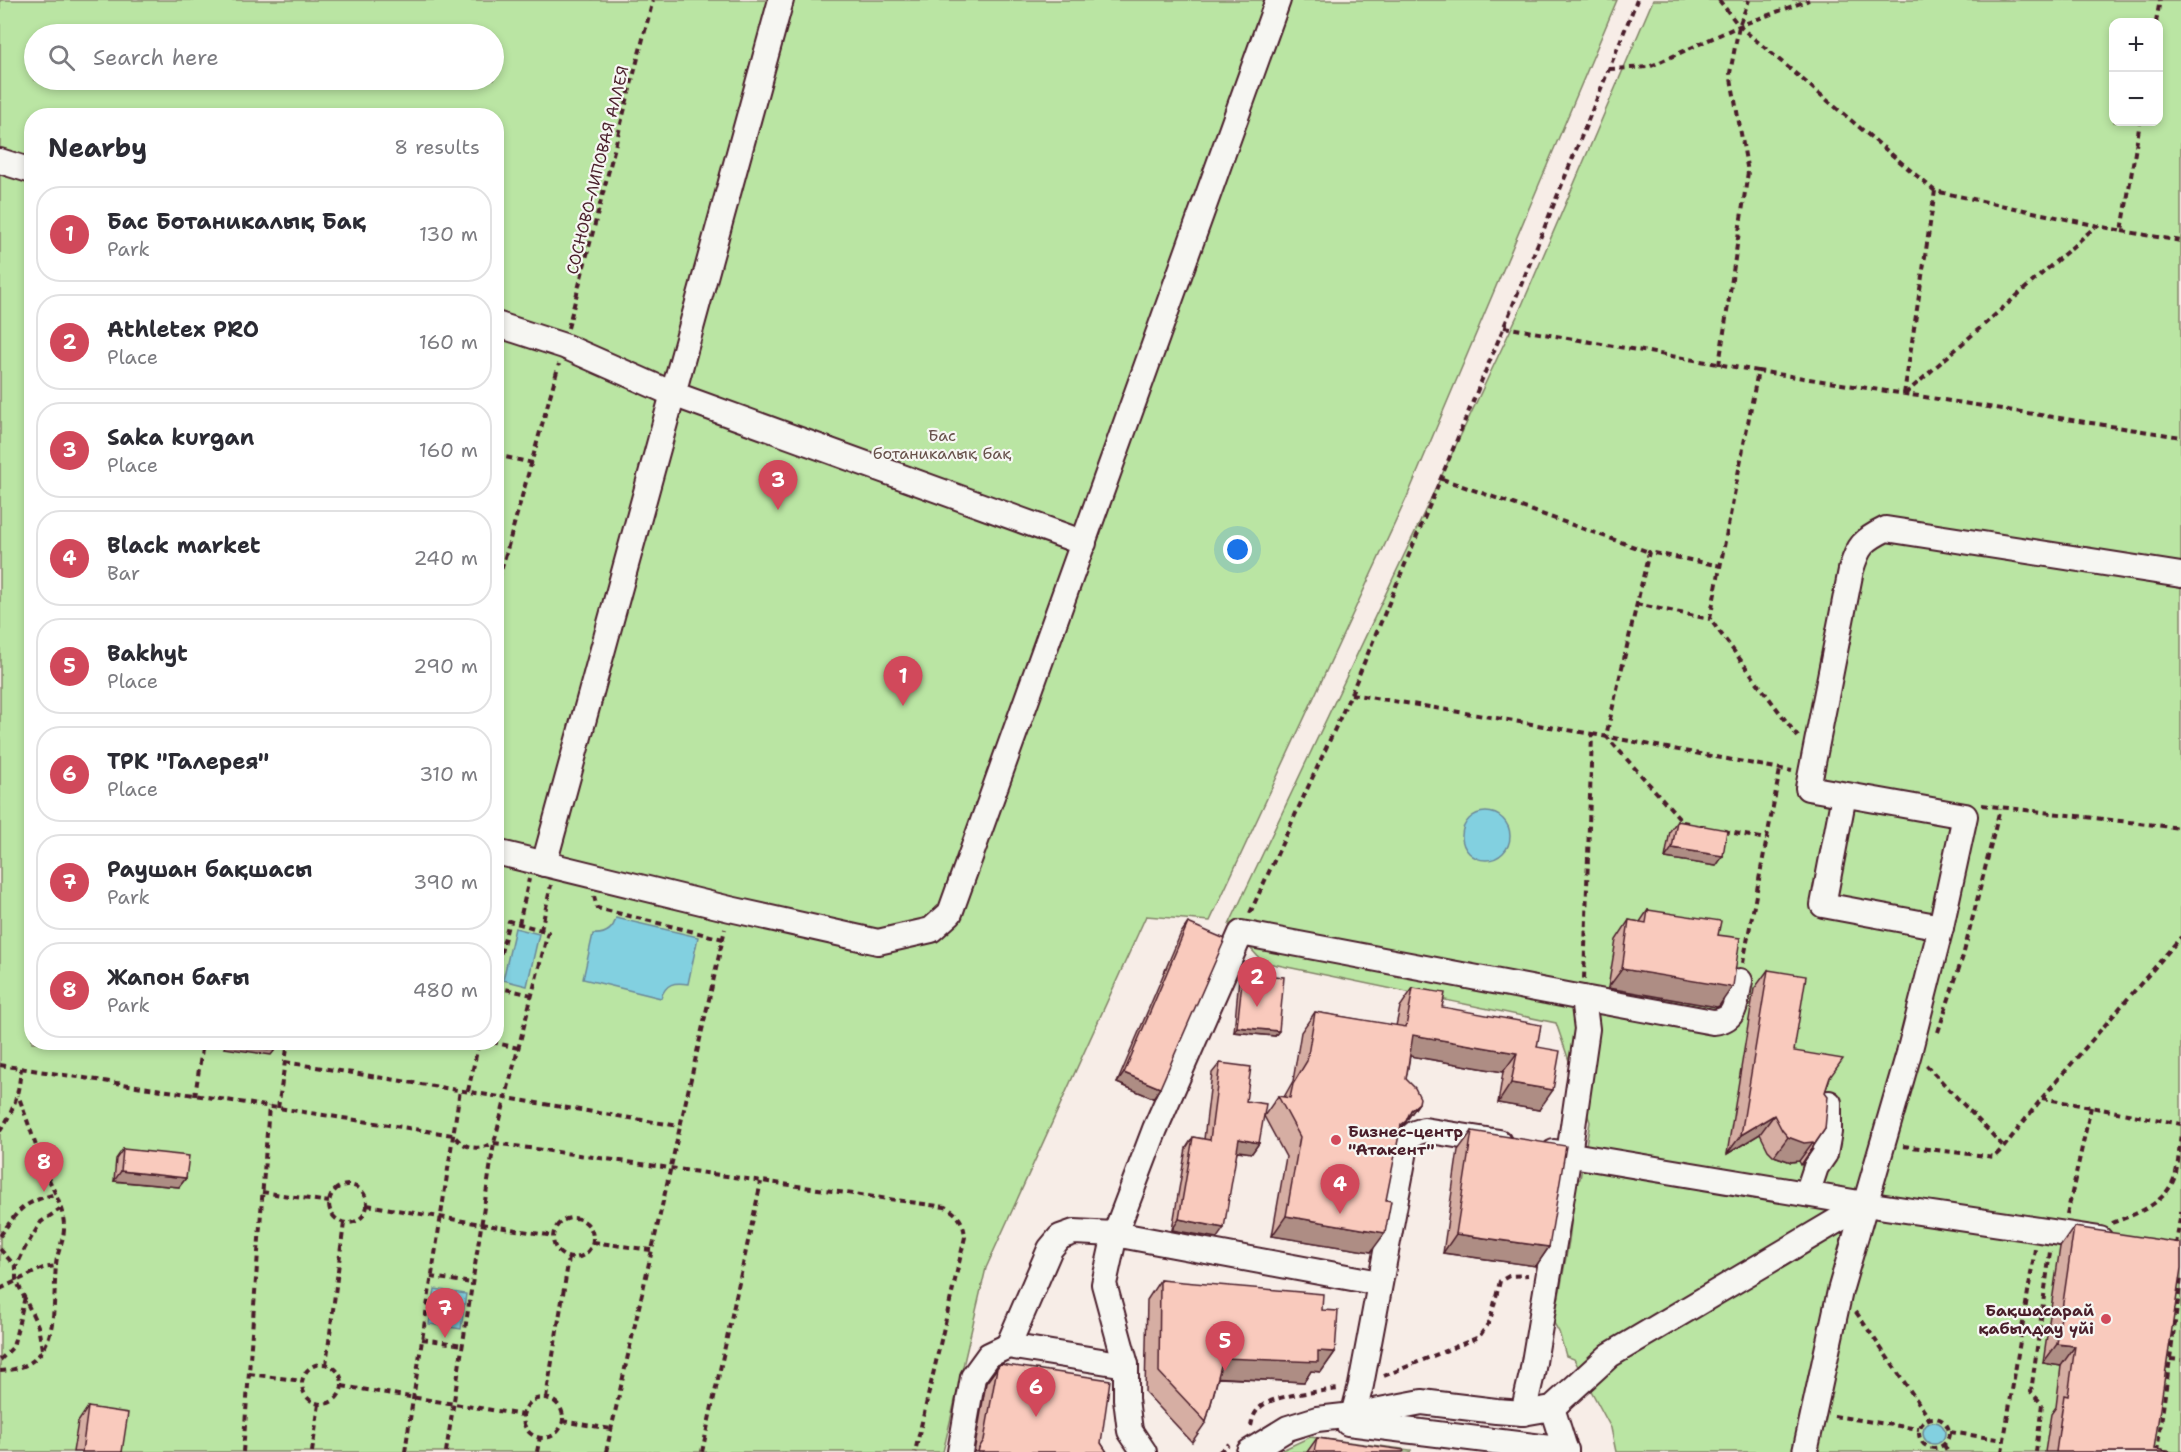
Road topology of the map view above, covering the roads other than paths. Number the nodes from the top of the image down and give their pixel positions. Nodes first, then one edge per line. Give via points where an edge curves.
1 (781, 0) edge
2 (1278, 0) edge
3 (0, 161) edge
4 (24, 168) edge
5 (504, 327) edge
6 (673, 394) junction
7 (1084, 543) junction
8 (2181, 576) edge
9 (1845, 795) junction
10 (504, 854) edge
11 (544, 864) junction
12 (1941, 927) junction
13 (1740, 981) road end
14 (1583, 998) junction
15 (1829, 1103) edge
16 (1569, 1154) junction
17 (1807, 1194) junction
18 (1865, 1204) junction
19 (2114, 1233) edge
20 (1114, 1234) junction
21 (1379, 1283) junction
22 (1008, 1346) junction
23 (1126, 1365) junction
24 (1552, 1408) junction
25 (1523, 1413) junction
26 (1353, 1414) junction
27 (1317, 1419) junction
28 (1244, 1441) edge
29 (1432, 1443) edge
30 (1566, 1451) edge
31 (960, 1452) edge
32 (1144, 1452) edge
33 (1805, 1452) edge

1 - 6 lane
2 - 7 lane
3 - 4 lane
5 - 6 lane via 564,346
6 - 7 lane
6 - 11 lane
7 - 11 lane via 950,913 931,930 878,942
8 - 9 lane via 1886,529 1868,538 1856,552 1851,570 1808,788
9 - 12 lane via 1823,904
9 - 12 lane via 1965,816
10 - 11 lane
12 - 18 lane
13 - 14 lane via 1732,1015 1725,1021
14 - 16 lane via 1587,1029
14 - 20 lane via 1241,933 1155,1129
15 - 17 lane via 1825,1154
16 - 17 lane
16 - 21 lane via 1424,1130 1415,1133 1407,1140
16 - 25 lane
17 - 18 lane
18 - 19 lane via 2052,1232
18 - 24 lane via 1610,1355
18 - 33 lane via 1840,1291
20 - 21 lane
20 - 22 lane via 1074,1232 1060,1237 1050,1249
20 - 23 lane via 1104,1284
21 - 26 lane
22 - 23 lane
22 - 31 lane via 989,1355 973,1377
23 - 32 lane via 1130,1431
24 - 25 lane
24 - 30 lane
25 - 26 lane via 1422,1402
26 - 27 lane
27 - 28 lane
27 - 29 lane
29 - 30 lane

